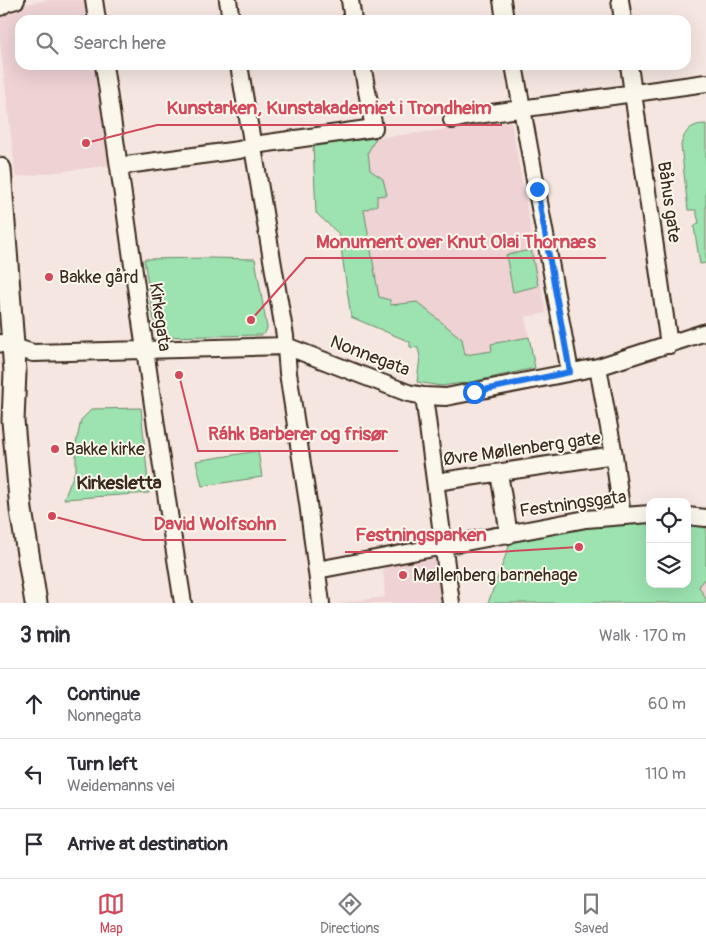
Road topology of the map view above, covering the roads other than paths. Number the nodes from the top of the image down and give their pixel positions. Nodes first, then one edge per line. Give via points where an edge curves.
1 (15, 0) edge
2 (94, 0) edge
3 (228, 0) edge
4 (350, 0) edge
5 (502, 0) edge
6 (620, 0) edge
7 (0, 7) edge
8 (96, 15) edge
9 (230, 15) edge
10 (353, 15) edge
11 (504, 15) edge
12 (622, 15) edge
13 (105, 70) edge
14 (240, 70) edge
15 (363, 70) edge
16 (515, 70) edge
17 (630, 70) edge
18 (706, 83) edge
19 (633, 94) junction
20 (522, 109) junction
21 (452, 120) dead end
22 (252, 146) junction
23 (119, 166) junction
24 (0, 169) edge
25 (706, 332) edge
26 (7, 345) edge
27 (669, 345) junction
28 (286, 346) junction
29 (144, 351) junction
30 (598, 367) junction
31 (570, 372) junction
32 (15, 379) junction
33 (424, 396) junction
34 (614, 455) junction
35 (499, 473) junction
36 (436, 482) junction
37 (646, 514) edge
38 (622, 516) junction
39 (509, 535) junction
40 (443, 547) junction
41 (317, 570) junction
42 (36, 603) edge
43 (48, 603) edge
44 (183, 603) edge
45 (321, 603) edge
46 (451, 603) edge

1 - 7 street
2 - 8 street
3 - 9 street
4 - 10 street
5 - 11 street
6 - 12 street
13 - 23 street, Kirkegata
14 - 22 street
15 - 22 street via 374,128
16 - 20 street
17 - 19 street, Båhus gate
18 - 19 street
19 - 20 street
19 - 27 street, Båhus gate
20 - 21 street
20 - 31 street
22 - 23 street
22 - 28 street
23 - 29 street, Kirkegata
24 - 26 main road
25 - 27 street, Nonnegata
26 - 29 street, Nonnegata via 33,353
26 - 32 main road
27 - 30 street, Nonnegata
28 - 29 street, Nonnegata
28 - 33 street, Nonnegata via 408,393
28 - 41 street
29 - 44 street, Kirkegata
30 - 31 street, Nonnegata
30 - 34 street
31 - 33 street, Nonnegata via 446,397
32 - 42 main road via 13,421 21,510
32 - 43 main road via 25,421
33 - 36 street, Øvre Møllenberg gate
34 - 35 street, Øvre Møllenberg gate
34 - 38 street
35 - 36 street, Øvre Møllenberg gate
35 - 39 street
36 - 40 street, Øvre Møllenberg gate
37 - 38 street, Festningsgata
38 - 39 street, Festningsgata
39 - 40 street, Festningsgata
40 - 41 street
40 - 46 street, Øvre Møllenberg gate
41 - 45 street

